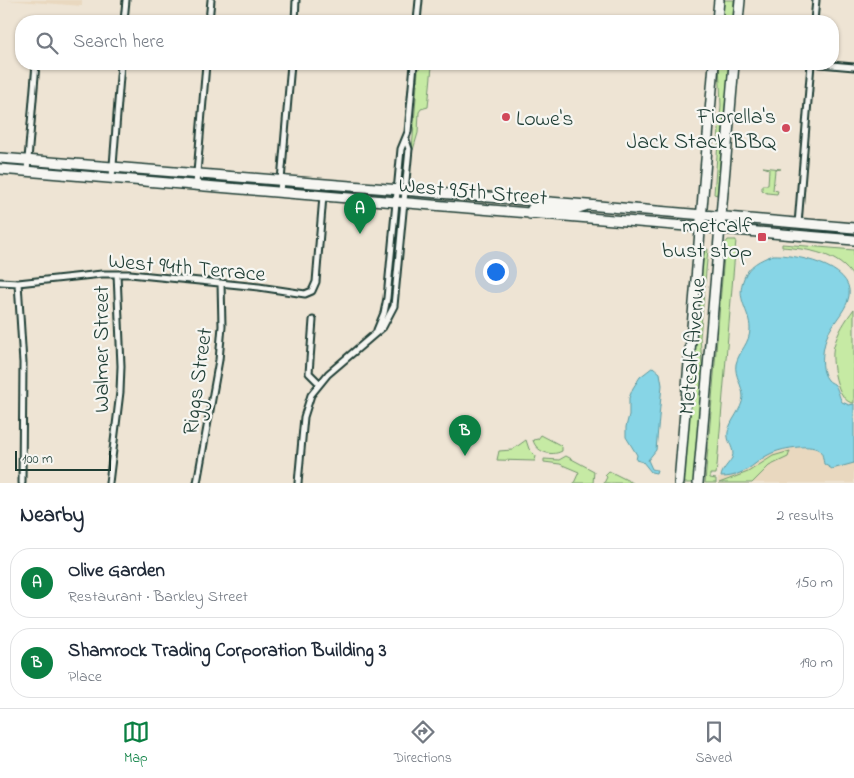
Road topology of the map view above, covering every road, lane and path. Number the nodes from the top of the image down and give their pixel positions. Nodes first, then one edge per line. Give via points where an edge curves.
1 (126, 0) edge
2 (211, 0) edge
3 (296, 0) edge
4 (419, 0) edge
5 (718, 0) edge
6 (740, 0) edge
7 (816, 0) edge
8 (125, 15) edge
9 (210, 15) edge
10 (295, 15) edge
11 (418, 15) edge
12 (717, 15) edge
13 (739, 15) edge
14 (815, 15) edge
15 (839, 66) edge
16 (854, 67) edge
17 (36, 70) edge
18 (120, 70) edge
19 (206, 70) edge
20 (290, 70) edge
21 (413, 70) edge
22 (714, 70) edge
23 (733, 70) edge
24 (811, 70) edge
25 (0, 158) edge
26 (28, 160) junction
27 (112, 167) junction
28 (0, 169) edge
29 (27, 171) junction
30 (197, 174) junction
31 (112, 178) junction
32 (281, 181) junction
33 (196, 185) junction
34 (401, 190) junction
35 (280, 192) junction
36 (323, 196) junction
37 (400, 203) junction
38 (587, 205) junction
39 (530, 214) junction
40 (702, 215) junction
41 (720, 217) junction
42 (798, 224) junction
43 (701, 228) junction
44 (854, 228) edge
45 (719, 230) junction
46 (854, 240) edge
47 (117, 274) junction
48 (0, 282) edge
49 (18, 283) junction
50 (221, 283) junction
51 (313, 320) dead end
52 (319, 383) junction
53 (22, 483) edge
54 (109, 483) edge
55 (197, 483) edge
56 (298, 483) edge
57 (679, 483) edge
58 (698, 483) edge

1 - 8 street
2 - 9 street
3 - 10 street
4 - 11 street
5 - 12 main road
6 - 13 main road
7 - 14 street
15 - 16 street
17 - 26 street
18 - 27 street
19 - 30 street
20 - 32 street
21 - 34 street via 406,140 409,149
22 - 40 main road, Metcalf Avenue
23 - 41 main road, Metcalf Avenue
24 - 42 street
25 - 26 main road, West 95th Street
26 - 27 main road, West 95th Street
26 - 29 street
27 - 30 main road, West 95th Street
27 - 31 street
28 - 29 main road, West 95th Street
29 - 31 main road, West 95th Street
30 - 32 main road, West 95th Street
30 - 33 street
31 - 33 main road, West 95th Street
32 - 34 main road, West 95th Street
32 - 35 street
33 - 35 main road, West 95th Street
34 - 37 street
34 - 38 main road, West 95th Street
35 - 36 main road, West 95th Street
36 - 37 main road, West 95th Street
36 - 50 street, West 94th Terrace via 316,282 312,292 305,294
37 - 39 main road, West 95th Street
37 - 52 street via 386,304 377,331
38 - 39 main road via 572,210 532,209
38 - 40 main road, West 95th Street
39 - 43 main road, West 95th Street
40 - 41 main road, West 95th Street
40 - 43 main road, Metcalf Avenue
41 - 42 main road, West 95th Street
41 - 45 main road, Metcalf Avenue
42 - 44 main road, West 95th Street
43 - 45 main road, West 95th Street
43 - 57 main road, Metcalf Avenue
45 - 46 main road, West 95th Street
45 - 58 main road, Metcalf Avenue
47 - 49 street, West 94th Terrace
47 - 50 street, West 94th Terrace
47 - 54 street, Walmer Street via 121,366
48 - 49 street, West 94th Terrace
49 - 53 street via 23,363
50 - 55 street, Riggs Street via 219,366
51 - 52 street via 309,373
52 - 56 street via 304,417

